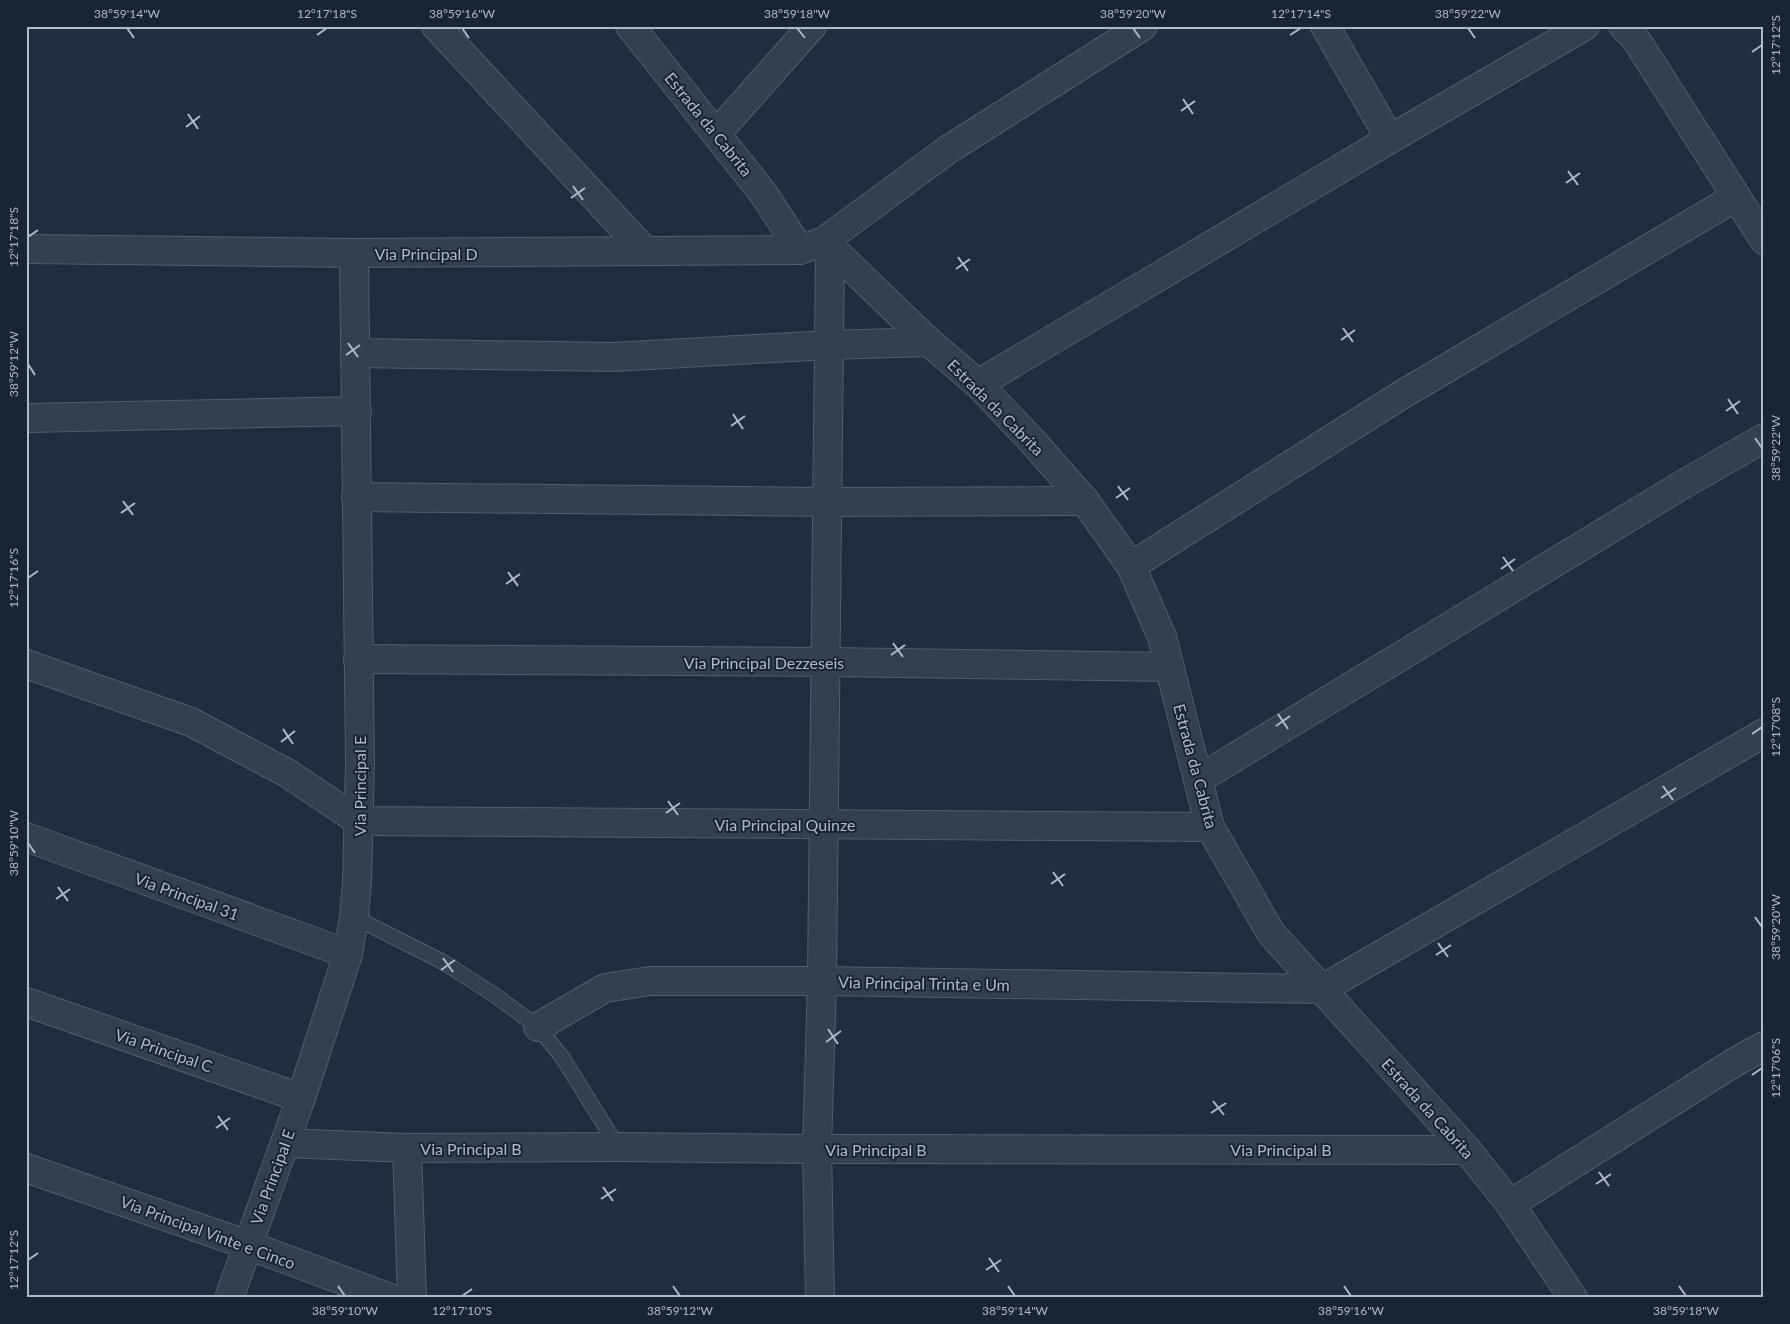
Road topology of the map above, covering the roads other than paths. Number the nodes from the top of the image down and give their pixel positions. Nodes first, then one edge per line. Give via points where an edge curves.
1 (436, 26) edge
2 (630, 26) edge
3 (812, 26) edge
4 (1143, 26) edge
5 (1325, 26) edge
6 (1585, 26) edge
7 (1624, 26) edge
8 (717, 133) junction
9 (1390, 139) junction
10 (1736, 197) junction
11 (1764, 240) edge
12 (818, 246) junction
13 (26, 249) edge
14 (645, 251) junction
15 (354, 253) junction
16 (929, 342) junction
17 (828, 345) junction
18 (356, 353) junction
19 (978, 384) junction
20 (357, 411) junction
21 (26, 418) edge
22 (1764, 438) edge
23 (356, 498) junction
24 (1085, 501) junction
25 (826, 502) junction
26 (1131, 566) junction
27 (358, 660) junction
28 (826, 662) junction
29 (26, 664) edge
30 (1169, 667) junction
31 (1764, 734) edge
32 (1199, 780) junction
33 (359, 821) junction
34 (824, 824) junction
35 (1210, 828) junction
36 (26, 837) edge
37 (354, 917) junction
38 (348, 954) junction
39 (822, 981) junction
40 (1322, 989) junction
41 (26, 1002) edge
42 (538, 1027) junction
43 (1764, 1046) edge
44 (301, 1098) junction
45 (285, 1143) junction
46 (618, 1146) junction
47 (407, 1148) junction
48 (817, 1149) junction
49 (1466, 1150) junction
50 (26, 1168) edge
51 (1510, 1204) junction
52 (248, 1245) junction
53 (229, 1298) edge
54 (390, 1298) edge
55 (412, 1298) edge
56 (820, 1298) edge
57 (1573, 1298) edge

1 - 14 street
2 - 8 street, Estrada da Cabrita
3 - 8 street
4 - 12 street via 949,149
5 - 9 street
6 - 9 street
7 - 10 street via 1635,38
8 - 12 street, Estrada da Cabrita via 763,193
9 - 19 street
10 - 11 street
10 - 26 street via 1403,394
12 - 14 street, Via Principal D
12 - 16 street, Estrada da Cabrita
12 - 17 street
13 - 15 street, Via Principal D
14 - 15 street, Via Principal D
15 - 18 street, Via Principal E
16 - 17 street
16 - 19 street, Estrada da Cabrita
17 - 18 street via 614,356
17 - 25 street
18 - 20 street, Via Principal E
19 - 24 street, Estrada da Cabrita
20 - 21 street
20 - 23 street, Via Principal E
22 - 32 street
23 - 25 street
23 - 27 street, Via Principal E
24 - 25 street
24 - 26 street, Estrada da Cabrita
25 - 28 street
26 - 30 street, Estrada da Cabrita via 1162,637
27 - 28 street, Via Principal Dezzeseis
27 - 33 street, Via Principal E
28 - 30 street, Via Principal Dezzeseis
28 - 34 street
29 - 33 street via 191,722 288,773
30 - 32 street, Estrada da Cabrita
31 - 40 street
32 - 35 street, Estrada da Cabrita
33 - 34 street, Via Principal Quinze
33 - 37 street, Via Principal E
34 - 35 street, Via Principal Quinze
34 - 39 street
35 - 40 street, Estrada da Cabrita via 1271,933
36 - 38 street, Via Principal 31
37 - 38 street, Via Principal E
37 - 42 lane via 443,962
38 - 44 street, Via Principal E
39 - 40 street, Via Principal Trinta e Um
39 - 42 street, Via Principal Trinta e Um via 650,981 627,984 605,988
39 - 48 street
40 - 49 street, Estrada da Cabrita
41 - 44 street, Via Principal C
42 - 46 lane via 562,1057
43 - 51 street
44 - 45 street, Via Principal E
45 - 47 street, Via Principal B
45 - 52 street, Via Principal E
46 - 47 street, Via Principal B
46 - 48 street, Via Principal B
47 - 55 street
48 - 49 street, Via Principal B
48 - 56 street
49 - 51 street, Estrada da Cabrita
50 - 52 street, Via Principal Vinte e Cinco
51 - 57 street, Estrada da Cabrita
52 - 53 street, Via Principal E
52 - 54 street, Via Principal Vinte e Cinco

